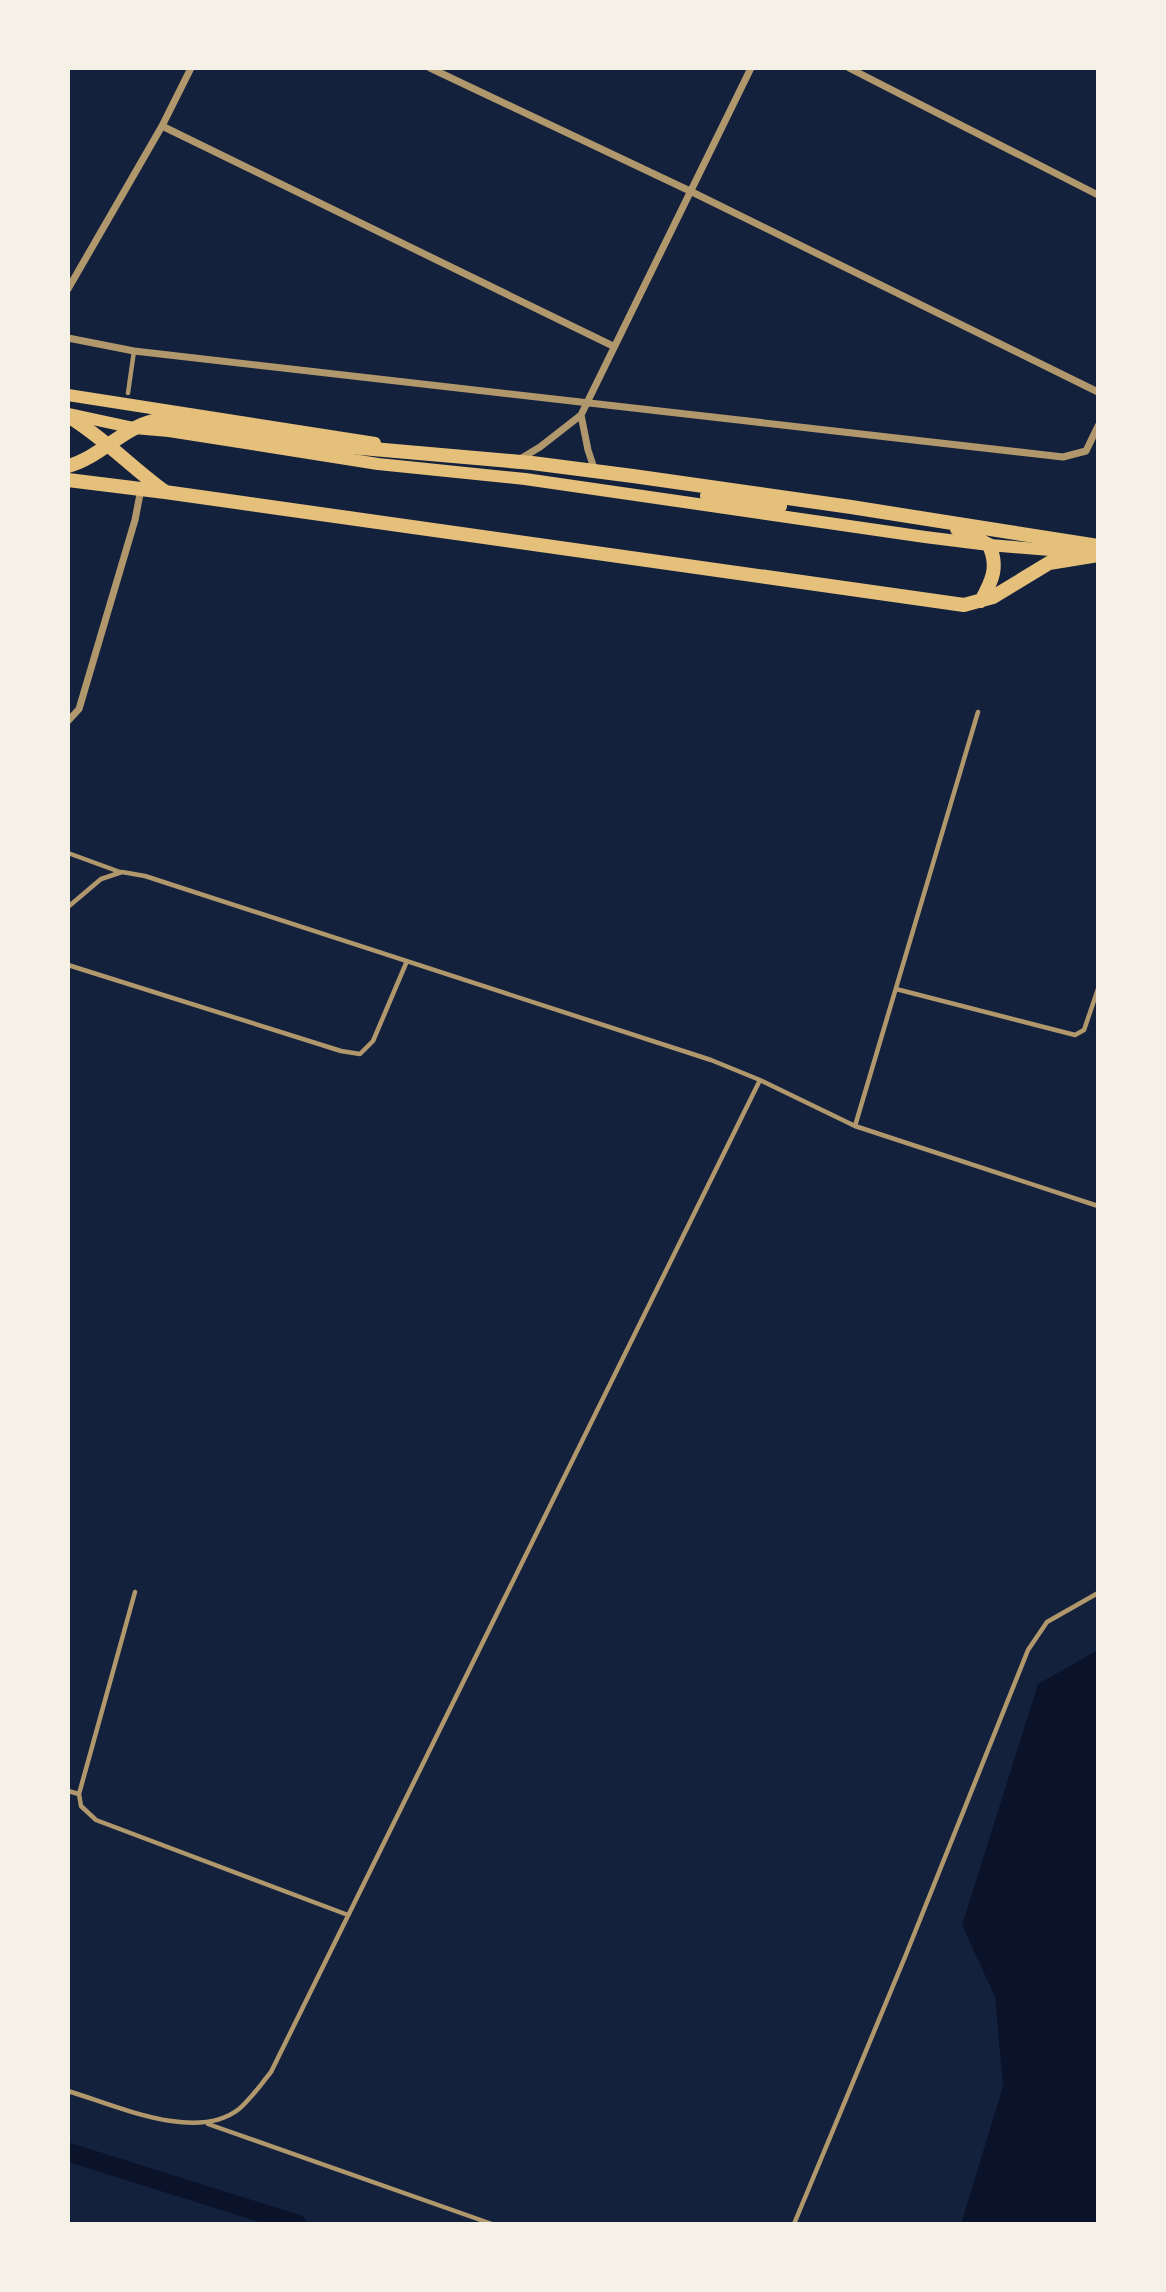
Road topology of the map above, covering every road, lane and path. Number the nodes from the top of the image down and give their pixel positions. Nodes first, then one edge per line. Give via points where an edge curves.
1 (191, 68) edge
2 (430, 68) edge
3 (751, 68) edge
4 (849, 68) edge
5 (162, 126) junction
6 (690, 191) junction
7 (1098, 195) edge
8 (68, 289) edge
9 (68, 338) edge
10 (613, 346) junction
11 (134, 351) junction
12 (1098, 391) edge
13 (128, 393) dead end
14 (68, 395) edge
15 (586, 402) junction
16 (68, 415) edge
17 (581, 415) junction
18 (1098, 426) edge
19 (134, 428) junction
20 (107, 444) junction
21 (426, 455) junction
22 (515, 462) junction
23 (68, 466) edge
24 (603, 473) junction
25 (68, 480) edge
26 (141, 489) junction
27 (165, 492) junction
28 (989, 545) junction
29 (1098, 546) edge
30 (1098, 555) edge
31 (981, 601) junction
32 (978, 712) dead end
33 (68, 722) edge
34 (68, 853) edge
35 (122, 872) junction
36 (68, 906) edge
37 (407, 961) junction
38 (68, 965) edge
39 (896, 989) junction
40 (1098, 989) edge
41 (760, 1080) junction
42 (855, 1126) junction
43 (1098, 1206) edge
44 (135, 1592) dead end
45 (1098, 1593) edge
46 (68, 1791) edge
47 (79, 1794) junction
48 (348, 1916) junction
49 (68, 2091) edge
50 (207, 2123) junction
51 (492, 2224) edge
52 (794, 2224) edge

1 - 5 street
2 - 6 street
3 - 6 street
4 - 7 street
5 - 8 street
5 - 10 street
6 - 10 street
6 - 12 street
9 - 11 street
10 - 15 street
11 - 13 lane
11 - 15 street
14 - 21 main road
15 - 17 street
15 - 18 street via 1063,457 1086,451
16 - 19 main road
16 - 20 main road
17 - 22 street
17 - 24 street via 588,450
19 - 20 main road
19 - 21 main road via 164,419 327,445
19 - 28 main road
20 - 23 main road
20 - 27 main road
21 - 22 main road
22 - 24 main road
24 - 28 main road via 639,484 740,501 959,530
24 - 29 main road
25 - 26 main road
26 - 27 main road
26 - 33 street via 79,709
27 - 31 main road via 964,605
28 - 30 main road
28 - 31 main road via 995,571
30 - 31 main road via 1049,563
32 - 39 lane
34 - 35 lane
35 - 36 lane via 101,879
35 - 37 lane
37 - 38 lane via 373,1041 360,1054
37 - 41 lane
39 - 40 lane via 1075,1035 1084,1030
39 - 42 lane
41 - 42 lane
41 - 48 lane
42 - 43 lane
44 - 47 lane
45 - 52 lane via 1047,1622 1028,1650
46 - 47 lane
47 - 48 lane via 81,1806 96,1819
48 - 50 lane via 271,2072 239,2109
49 - 50 lane via 164,2120
50 - 51 lane

